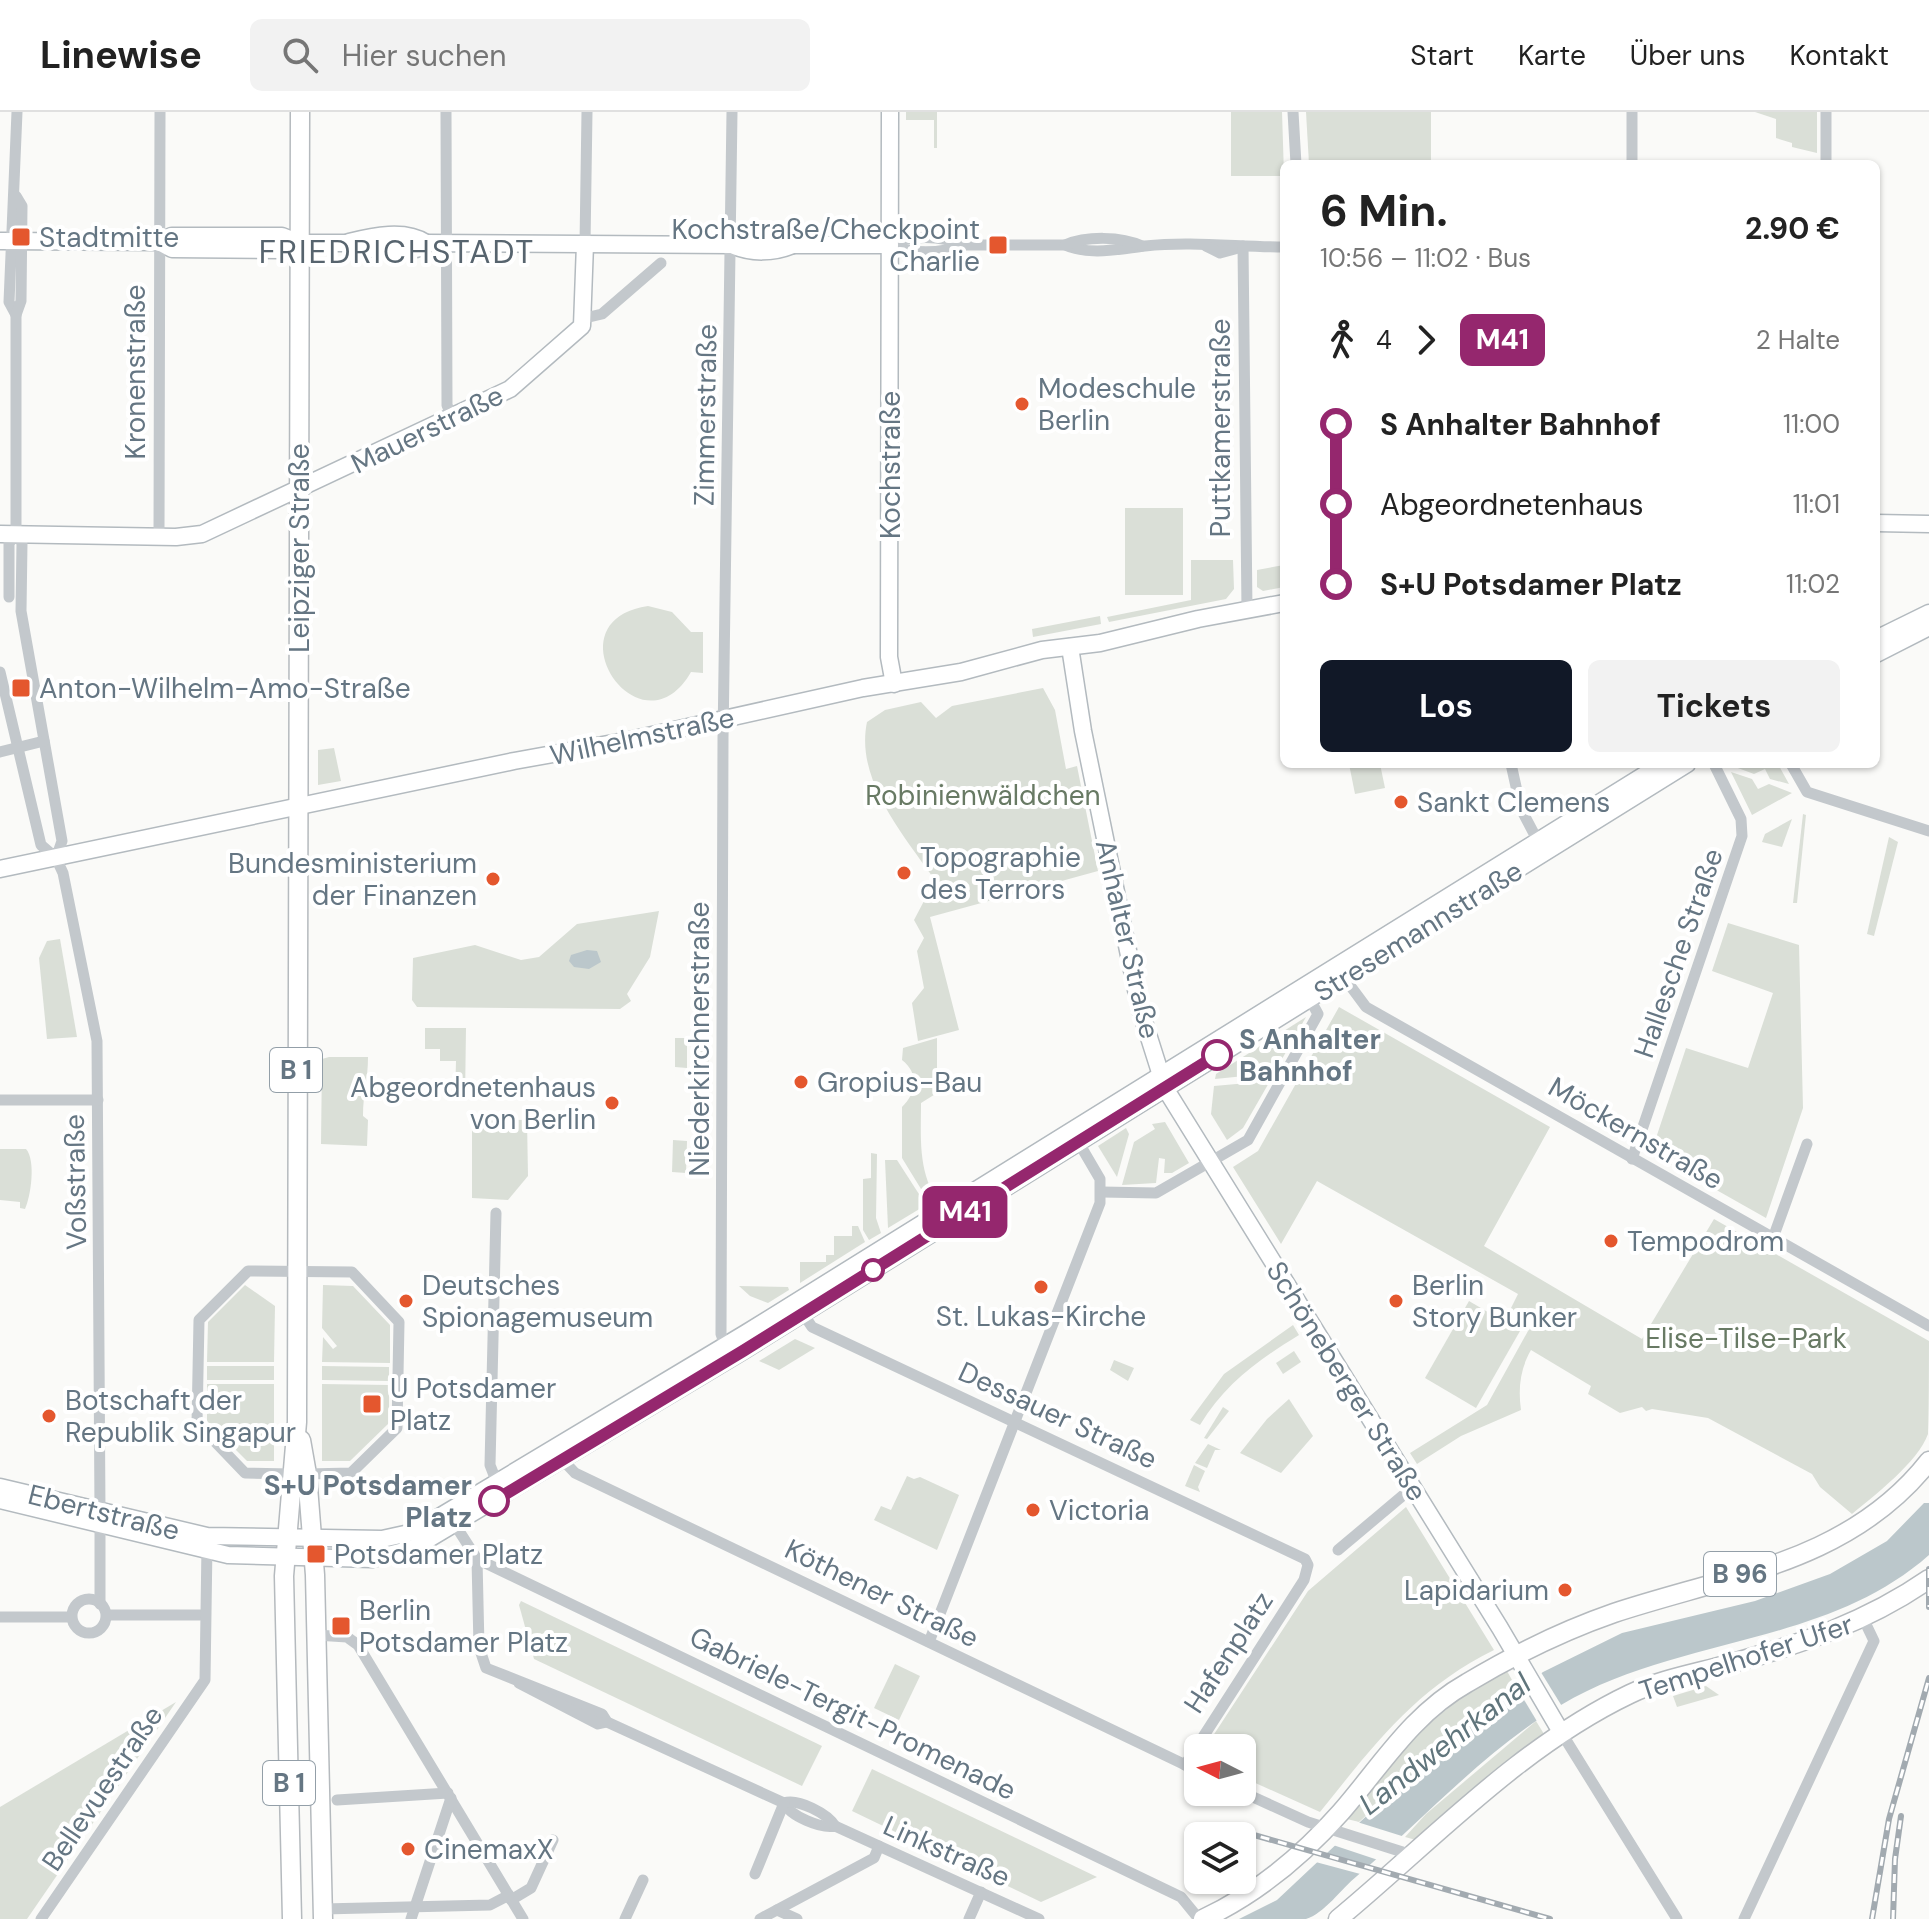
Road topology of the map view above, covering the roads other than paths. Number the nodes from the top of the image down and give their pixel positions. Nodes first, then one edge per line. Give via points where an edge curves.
1 (17, 112) edge
2 (160, 112) edge
3 (300, 112) edge
4 (446, 112) edge
5 (587, 112) edge
6 (732, 112) edge
7 (890, 112) edge
8 (1293, 112) edge
9 (1632, 112) edge
10 (1826, 112) edge
11 (1296, 160) edge
12 (1632, 160) edge
13 (1826, 160) edge
14 (11, 241) edge
15 (159, 242) junction
16 (300, 243) junction
17 (446, 243) junction
18 (585, 244) junction
19 (732, 245) junction
20 (890, 245) junction
21 (1243, 246) junction
22 (1280, 247) edge
23 (661, 263) dead end
24 (585, 318) junction
25 (452, 418) junction
26 (299, 490) junction
27 (1880, 523) edge
28 (1929, 524) edge
29 (8, 534) edge
30 (159, 536) junction
31 (10, 598) edge
32 (1280, 604) edge
33 (1247, 610) junction
34 (1929, 613) edge
35 (1929, 627) edge
36 (1880, 637) edge
37 (1070, 647) junction
38 (1880, 652) edge
39 (0, 672) edge
40 (894, 684) junction
41 (724, 718) junction
42 (44, 741) junction
43 (18, 747) junction
44 (0, 752) edge
45 (1512, 768) edge
46 (1656, 768) edge
47 (1680, 768) edge
48 (1716, 768) edge
49 (1793, 768) edge
50 (298, 807) junction
51 (1929, 831) edge
52 (1541, 846) junction
53 (56, 858) junction
54 (0, 869) edge
55 (1340, 971) junction
56 (1306, 992) junction
57 (1162, 1082) junction
58 (0, 1100) edge
59 (98, 1100) junction
60 (1075, 1136) junction
61 (1807, 1144) dead end
62 (1632, 1159) junction
63 (1211, 1164) junction
64 (1102, 1192) junction
65 (496, 1213) dead end
66 (1773, 1238) junction
67 (296, 1271) junction
68 (799, 1308) junction
69 (1929, 1326) edge
70 (728, 1352) junction
71 (1015, 1422) junction
72 (558, 1454) junction
73 (1929, 1461) edge
74 (299, 1474) junction
75 (497, 1483) junction
76 (0, 1487) edge
77 (1413, 1487) junction
78 (0, 1500) edge
79 (100, 1518) junction
80 (452, 1518) junction
81 (311, 1538) junction
82 (207, 1543) junction
83 (287, 1547) junction
84 (1338, 1550) dead end
85 (313, 1558) junction
86 (477, 1559) junction
87 (1308, 1565) joint
88 (1929, 1579) edge
89 (100, 1604) junction
90 (108, 1615) junction
91 (204, 1615) junction
92 (0, 1617) edge
93 (69, 1617) junction
94 (1863, 1618) junction
95 (316, 1635) junction
96 (929, 1642) junction
97 (1515, 1658) junction
98 (1561, 1732) junction
99 (1205, 1734) edge
100 (1184, 1765) edge
101 (450, 1796) junction
102 (1256, 1798) edge
103 (337, 1800) dead end
104 (784, 1803) junction
105 (1331, 1830) junction
106 (553, 1840) dead end
107 (879, 1846) junction
108 (1405, 1852) junction
109 (755, 1874) dead end
110 (643, 1880) dead end
111 (981, 1892) junction
112 (510, 1898) junction
113 (415, 1907) junction
114 (777, 1910) junction
115 (323, 1914) edge
116 (41, 1919) edge
117 (292, 1919) edge
118 (411, 1919) edge
119 (523, 1919) edge
120 (625, 1919) edge
121 (760, 1919) edge
122 (797, 1919) edge
123 (969, 1919) edge
124 (1039, 1919) edge
125 (1201, 1919) edge
126 (1338, 1919) edge
127 (1677, 1919) edge
128 (1744, 1919) edge

1 - 14 street
2 - 15 street, Kronenstraße
3 - 16 main road, Leipziger Straße / B 1
4 - 17 street
5 - 18 street
6 - 19 street, Zimmerstraße
7 - 20 main road, Kochstraße
8 - 11 street
9 - 12 street
10 - 13 street
14 - 15 main road
14 - 29 street via 9,302 16,315
15 - 16 main road via 172,249 282,250
15 - 30 street, Kronenstraße
16 - 17 main road via 372,249
16 - 26 main road, Leipziger Straße / B 1
17 - 18 main road
17 - 25 street via 447,405
18 - 19 main road
18 - 24 main road
19 - 20 main road via 767,251 793,245
19 - 41 street, Zimmerstraße
20 - 21 street via 906,238 949,239 962,245 1065,245 1101,251 1206,246 1220,253
20 - 40 main road, Kochstraße via 889,657
21 - 22 street
21 - 33 street, Puttkamerstraße
23 - 24 street, Mauerstraße via 602,314
24 - 25 main road, Mauerstraße via 577,333 516,385
25 - 26 main road, Mauerstraße
26 - 30 main road, Mauerstraße via 202,534
26 - 50 main road, Leipziger Straße / B 1
27 - 28 main road
29 - 30 main road, Mauerstraße
29 - 31 street
31 - 42 street
32 - 33 main road, Wilhelmstraße
33 - 37 main road, Wilhelmstraße
34 - 36 main road
35 - 38 main road
37 - 40 main road, Wilhelmstraße
37 - 57 main road, Anhalter Straße via 1136,991
39 - 43 street
40 - 41 main road, Wilhelmstraße
41 - 50 main road, Wilhelmstraße
41 - 70 street, Niederkirchnerstraße via 721,1334
42 - 43 street
42 - 53 street via 62,841
43 - 44 street
43 - 53 street via 41,845
45 - 52 street via 1521,809
46 - 52 main road, Stresemannstraße
47 - 52 main road, Stresemannstraße
48 - 62 street, Hallesche Straße via 1741,819 1742,836
49 - 51 street via 1807,792
50 - 53 main road, Wilhelmstraße
50 - 67 main road, Leipziger Straße / B 1
52 - 55 main road, Stresemannstraße
53 - 54 main road, Wilhelmstraße
53 - 59 street, Voßstraße via 97,1041
55 - 56 main road, Stresemannstraße
55 - 62 street, Möckernstraße via 1366,1007
56 - 57 main road, Stresemannstraße
56 - 63 street via 1318,1014 1248,1140
57 - 60 main road, Stresemannstraße
57 - 63 main road, Schöneberger Straße
58 - 59 street
59 - 79 street, Voßstraße
60 - 64 street
60 - 68 main road, Stresemannstraße
61 - 66 street
62 - 66 street, Möckernstraße
63 - 64 street via 1153,1194
63 - 77 main road, Schöneberger Straße
64 - 71 street
65 - 75 street via 490,1465
66 - 69 street, Möckernstraße
67 - 74 main road, B 1
67 - 74 street via 245,1272 201,1317 198,1425 245,1473
67 - 74 street via 353,1273 400,1324 397,1428 351,1473
68 - 70 main road, Stresemannstraße
68 - 71 street, Dessauer Straße via 812,1327
70 - 72 main road, Stresemannstraße
71 - 87 street, Dessauer Straße via 1296,1553
71 - 96 street
72 - 75 main road, Stresemannstraße
72 - 80 main road, Stresemannstraße
72 - 96 street, Köthener Straße via 575,1473
73 - 97 main road, B 96 via 1896,1499 1827,1546 1611,1614
74 - 81 main road, B 1
74 - 83 main road, B 1
75 - 80 main road, Stresemannstraße
76 - 79 main road, Ebertstraße
77 - 84 street
77 - 97 main road, Schöneberger Straße
78 - 79 main road, Ebertstraße
79 - 82 main road, Ebertstraße
79 - 89 street, Voßstraße
80 - 81 main road via 396,1538
80 - 85 main road via 421,1545 390,1556
80 - 86 street
81 - 83 main road
81 - 85 main road, B 1
82 - 83 main road
82 - 91 street
83 - 85 main road
83 - 117 main road, B 1
85 - 95 main road, B 1
86 - 104 street, Linkstraße via 481,1660 492,1672 602,1714 607,1722
86 - 125 street, Gabriele-Tergit-Promenade via 1181,1897
87 - 99 street, Hafenplatz via 1304,1580
88 - 94 main road, Tempelhofer Ufer
89 - 90 street
89 - 93 street via 78,1604
90 - 91 street
90 - 93 street via 106,1625 91,1631 78,1629
91 - 116 street, Bellevuestraße via 206,1673 201,1685
92 - 93 street
94 - 98 main road, Tempelhofer Ufer via 1782,1649 1652,1685
94 - 128 street via 1874,1641
95 - 101 street via 347,1637 358,1645
95 - 115 main road, B 1
96 - 100 street, Köthener Straße
97 - 98 main road, Schöneberger Straße
97 - 105 main road, B 96 via 1465,1684 1422,1716
98 - 108 main road, Tempelhofer Ufer
98 - 127 street
101 - 103 street
101 - 112 street
101 - 113 street
102 - 105 street
104 - 107 street, Linkstraße via 791,1801 831,1818 835,1826
104 - 109 street
105 - 108 street
105 - 125 main road, B 96 via 1271,1877
106 - 112 street via 531,1888
107 - 111 street, Linkstraße
107 - 114 street via 874,1858
108 - 126 main road, Tempelhofer Ufer
110 - 120 street
111 - 123 street
111 - 124 street, Linkstraße
112 - 113 street via 490,1905
112 - 119 street
113 - 115 street
113 - 118 street
114 - 121 street
114 - 122 street

